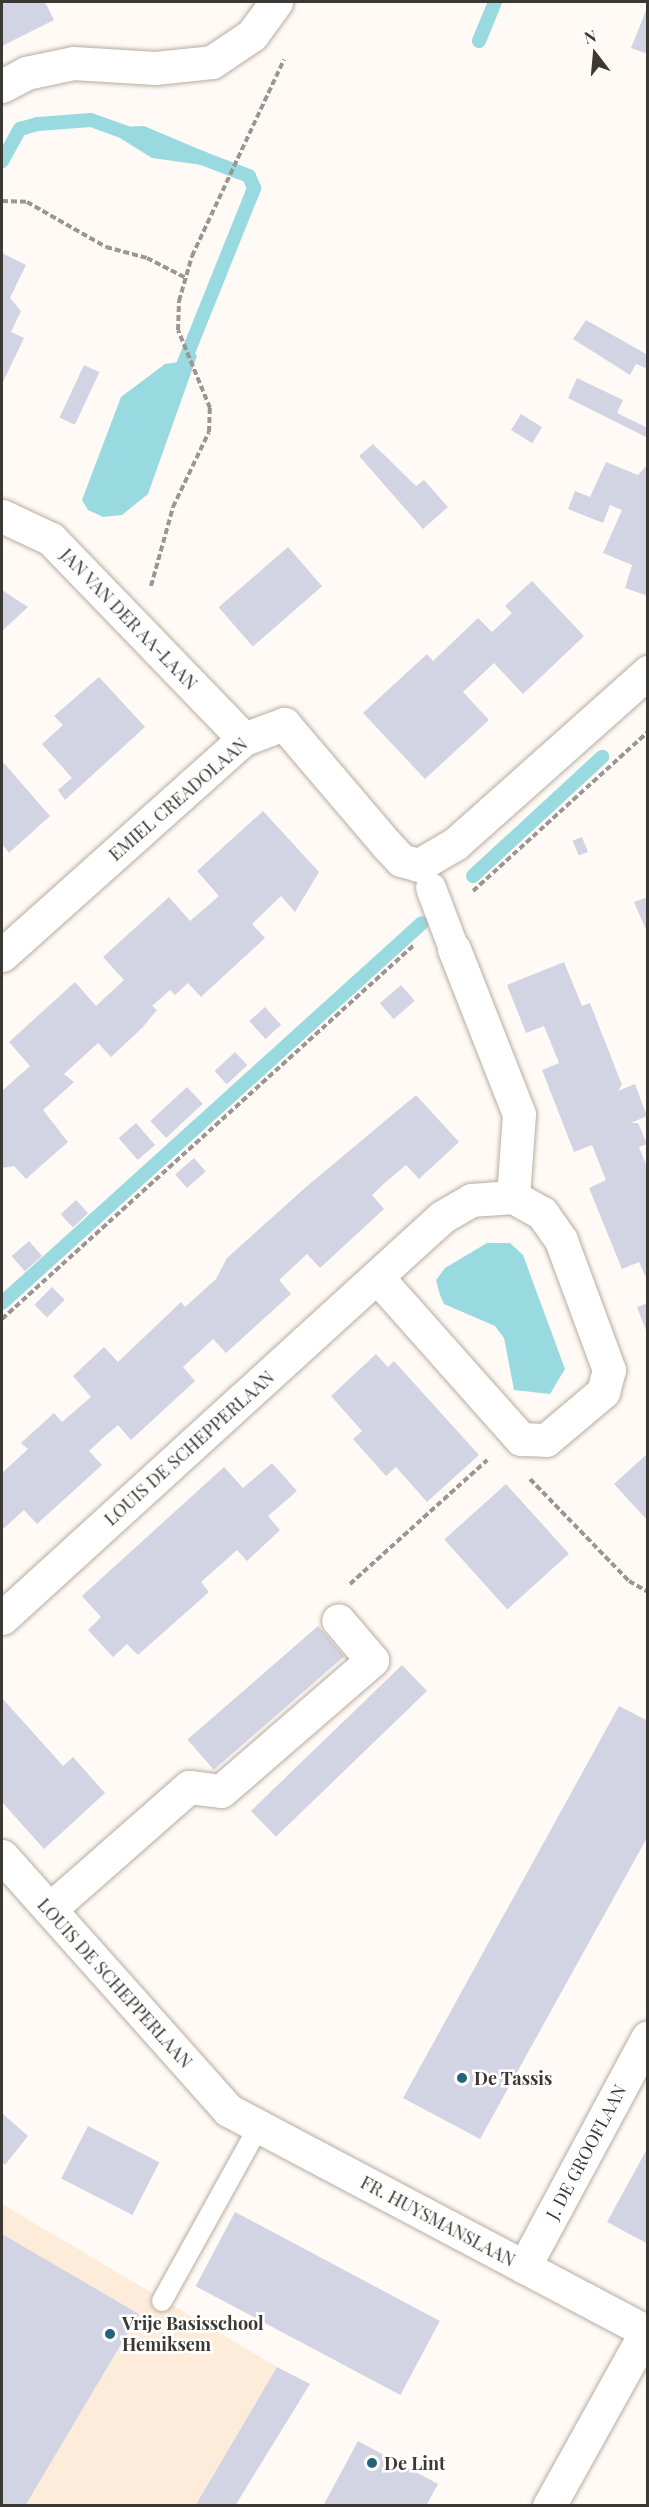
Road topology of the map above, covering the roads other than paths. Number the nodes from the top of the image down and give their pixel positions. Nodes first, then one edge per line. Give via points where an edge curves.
1 (276, 2) edge
2 (2, 86) edge
3 (2, 516) edge
4 (648, 672) edge
5 (244, 739) junction
6 (425, 877) junction
7 (454, 949) joint
8 (2, 955) edge
9 (513, 1197) junction
10 (376, 1277) junction
11 (2, 1618) edge
12 (338, 1620) road end
13 (2, 1856) edge
14 (50, 1909) junction
15 (648, 2037) edge
16 (228, 2110) joint
17 (259, 2127) junction
18 (524, 2267) junction
19 (162, 2301) dead end
20 (647, 2332) edge
21 (549, 2505) edge

1 - 2 street via 252,34 212,62 155,68 73,63 26,73
3 - 5 street, JAN VAN DER AA-LAAN via 51,539 144,631
4 - 6 street via 455,844
5 - 6 street, EMIEL CREADOLAAN via 284,724 387,845
5 - 8 street, EMIEL CREADOLAAN
6 - 7 street
7 - 9 street via 519,1114
9 - 10 street, LOUIS DE SCHEPPERLAAN via 461,1206
9 - 10 street via 542,1213 561,1240 609,1370 603,1392 546,1440 508,1441
10 - 11 street, LOUIS DE SCHEPPERLAAN
12 - 14 street via 372,1660 221,1791 189,1787
13 - 14 street, LOUIS DE SCHEPPERLAAN
14 - 16 street, LOUIS DE SCHEPPERLAAN
15 - 18 street, J. DE GROOFLAAN
16 - 17 street, FR. HUYSMANSLAAN
17 - 18 street, FR. HUYSMANSLAAN
17 - 19 lane
18 - 20 street, FR. HUYSMANSLAAN
20 - 21 street

